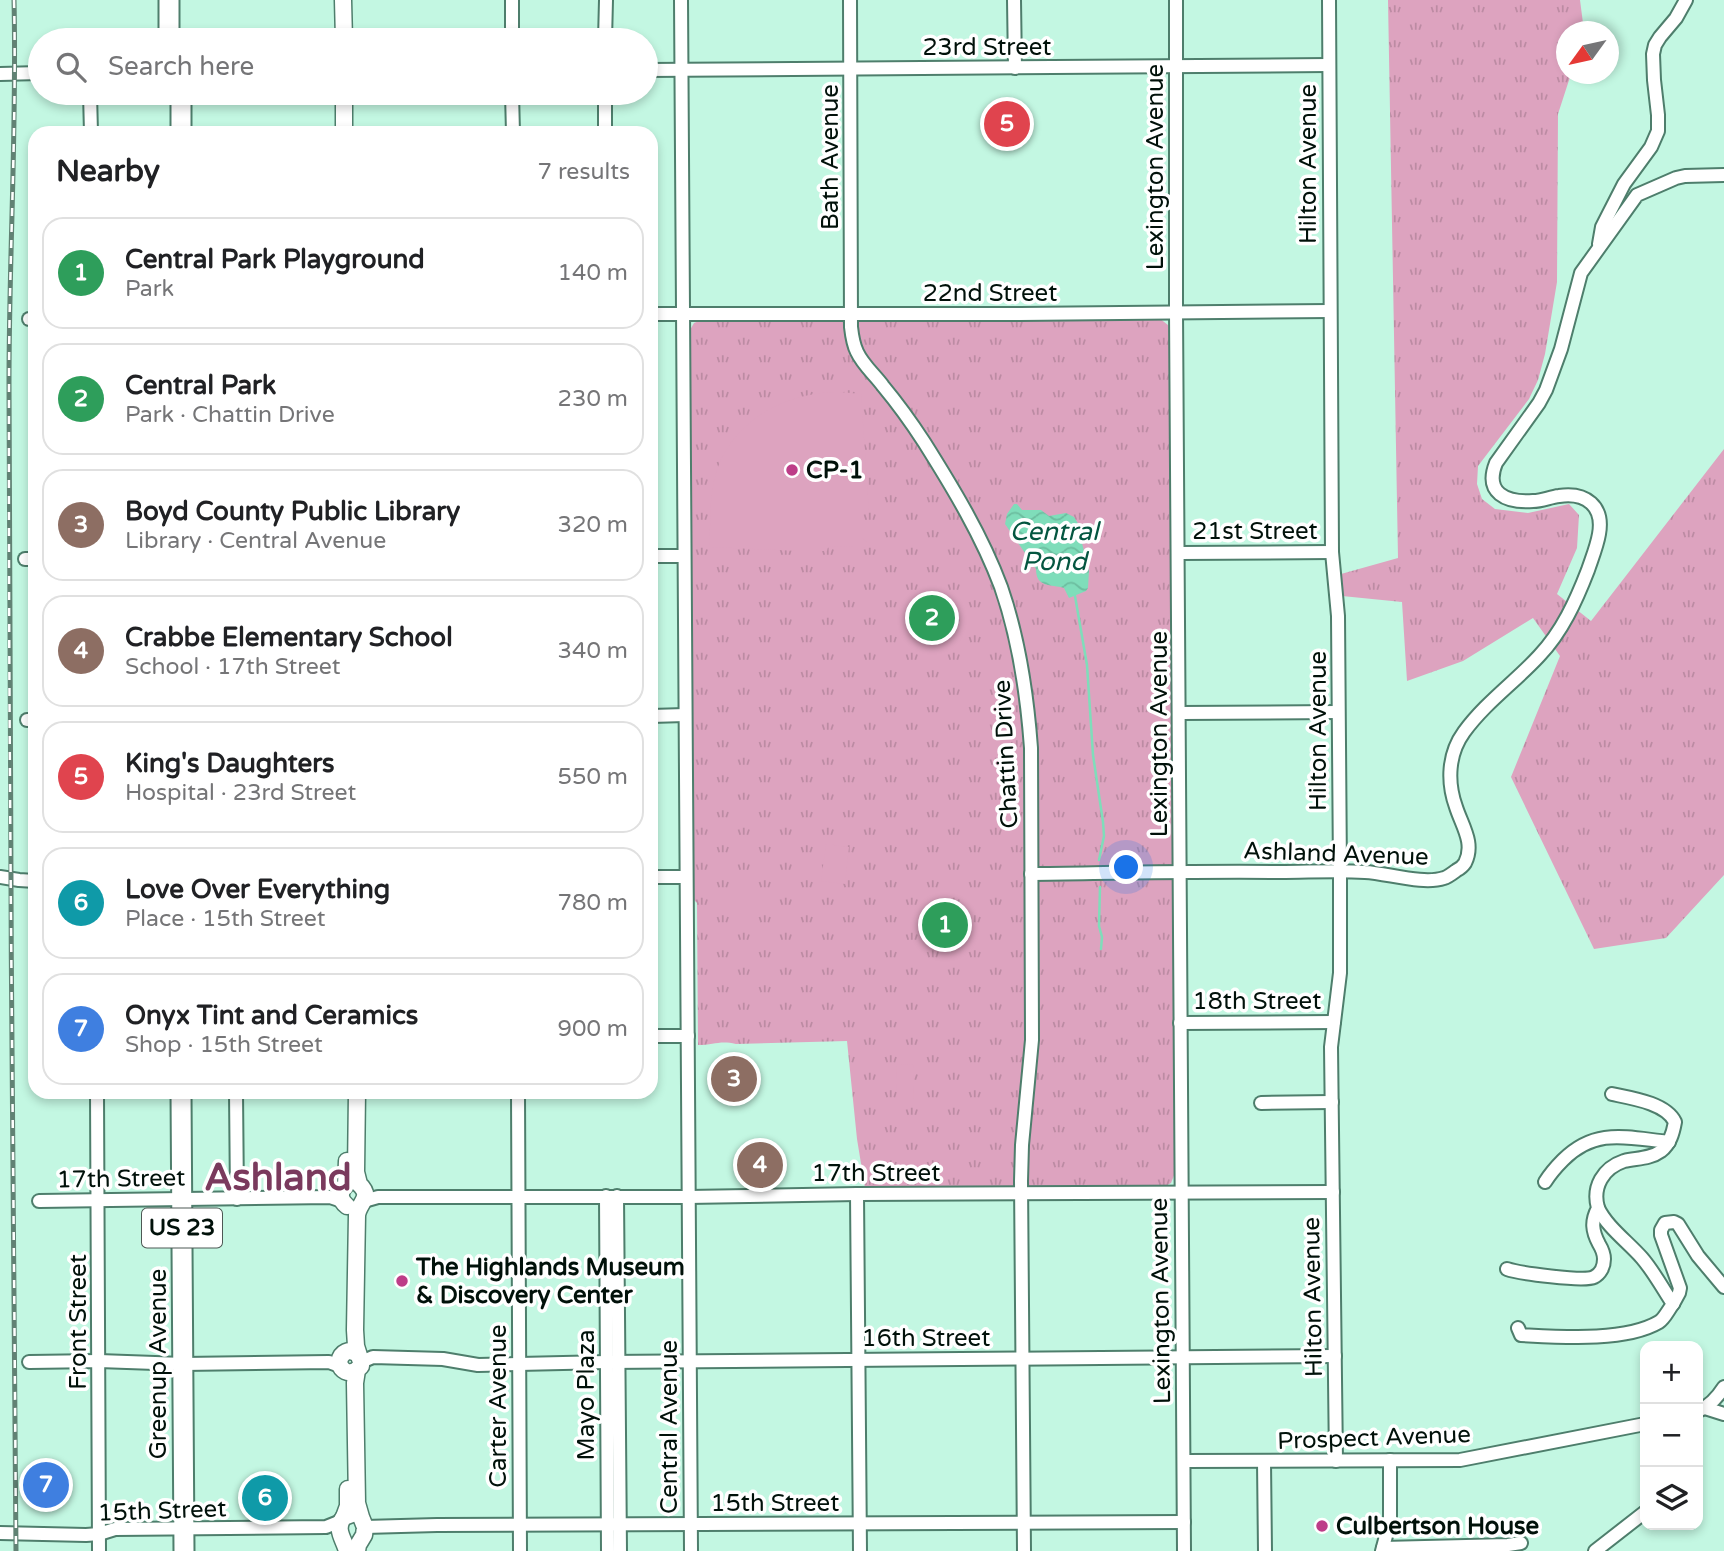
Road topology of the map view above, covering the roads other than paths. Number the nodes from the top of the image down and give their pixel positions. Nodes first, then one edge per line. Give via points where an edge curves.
1 (169, 0) edge
2 (180, 0) edge
3 (344, 0) edge
4 (512, 0) edge
5 (606, 0) edge
6 (681, 0) edge
7 (850, 0) edge
8 (1014, 0) edge
9 (1176, 0) edge
10 (1329, 0) edge
11 (1686, 0) edge
12 (169, 28) edge
13 (181, 28) edge
14 (344, 28) edge
15 (512, 28) edge
16 (605, 28) edge
17 (1329, 65) junction
18 (1176, 67) junction
19 (1015, 68) junction
20 (850, 69) junction
21 (658, 70) edge
22 (682, 70) junction
23 (28, 73) edge
24 (0, 74) edge
25 (90, 105) edge
26 (170, 105) edge
27 (181, 105) edge
28 (344, 105) edge
29 (512, 105) edge
30 (605, 105) edge
31 (91, 126) edge
32 (170, 126) edge
33 (181, 126) edge
34 (344, 126) edge
35 (513, 126) edge
36 (605, 126) edge
37 (1724, 175) edge
38 (1599, 248) junction
39 (1330, 311) junction
40 (1176, 312) junction
41 (658, 314) edge
42 (852, 314) junction
43 (683, 315) junction
44 (1332, 552) junction
45 (1179, 553) junction
46 (658, 556) edge
47 (684, 556) junction
48 (1339, 712) junction
49 (1180, 713) junction
50 (685, 715) junction
51 (658, 716) edge
52 (1340, 872) junction
53 (1180, 873) junction
54 (1031, 874) junction
55 (0, 877) edge
56 (658, 877) edge
57 (686, 877) junction
58 (28, 881) edge
59 (1334, 1021) junction
60 (1180, 1023) junction
61 (658, 1036) edge
62 (688, 1036) junction
63 (1612, 1094) dead end
64 (97, 1099) edge
65 (181, 1099) edge
66 (236, 1099) edge
67 (347, 1099) edge
68 (357, 1099) edge
69 (518, 1099) edge
70 (1332, 1102) junction
71 (1261, 1103) dead end
72 (1669, 1142) junction
73 (1545, 1182) dead end
74 (1181, 1192) junction
75 (1332, 1192) junction
76 (857, 1194) junction
77 (1021, 1194) junction
78 (353, 1196) junction
79 (519, 1196) junction
80 (611, 1196) junction
81 (688, 1197) junction
82 (182, 1199) junction
83 (237, 1199) junction
84 (98, 1200) junction
85 (39, 1201) dead end
86 (1598, 1208) junction
87 (1507, 1269) dead end
88 (1724, 1287) edge
89 (1672, 1304) junction
90 (1518, 1328) dead end
91 (1335, 1356) junction
92 (1183, 1358) junction
93 (1023, 1359) junction
94 (858, 1360) junction
95 (99, 1361) junction
96 (689, 1361) junction
97 (29, 1362) dead end
98 (347, 1362) junction
99 (613, 1362) junction
100 (183, 1364) junction
101 (519, 1364) junction
102 (1724, 1387) edge
103 (1703, 1408) edge
104 (1703, 1409) edge
105 (1724, 1414) edge
106 (1640, 1425) edge
107 (1390, 1460) junction
108 (1184, 1461) junction
109 (1264, 1461) junction
110 (1336, 1461) junction
111 (1640, 1516) edge
112 (1184, 1522) junction
113 (1023, 1523) junction
114 (860, 1524) junction
115 (520, 1525) junction
116 (614, 1525) junction
117 (691, 1525) junction
118 (183, 1529) junction
119 (340, 1531) edge
120 (0, 1533) edge
121 (361, 1533) edge
122 (99, 1534) junction
123 (1521, 1543) dead end
124 (1383, 1549) edge
125 (99, 1551) edge
126 (184, 1551) edge
127 (520, 1551) edge
128 (608, 1551) edge
129 (620, 1551) edge
130 (691, 1551) edge
131 (860, 1551) edge
132 (1024, 1551) edge
133 (1184, 1551) edge
134 (1265, 1551) edge
135 (1595, 1551) edge

1 - 12 highway
2 - 13 highway
3 - 14 main road
4 - 15 street
5 - 16 street
6 - 22 street, Central Avenue
7 - 20 street, Bath Avenue
8 - 19 street
9 - 18 street, Lexington Avenue
10 - 17 street, Hilton Avenue
11 - 38 street via 1653,54 1658,131 1607,217
17 - 18 street, 23rd Street
17 - 39 street, Hilton Avenue
18 - 19 street, 23rd Street
18 - 40 street, Lexington Avenue
19 - 20 street, 23rd Street
20 - 22 street, 23rd Street
20 - 42 street, Bath Avenue
21 - 22 street, 23rd Street
22 - 43 street, Central Avenue
23 - 24 street
25 - 31 street
26 - 32 highway
27 - 33 highway
28 - 34 main road
29 - 35 street
30 - 36 street
37 - 38 street, Ashland Avenue via 1676,178 1637,195
38 - 52 street, Ashland Avenue via 1581,273 1546,390 1496,463 1492,479 1493,487 1505,498 1524,502 1575,495 1588,499 1596,509 1600,533 1576,601 1539,656 1480,713 1456,746 1451,788 1468,836 1464,865 1444,878 1430,880
39 - 40 street, 22nd Street
39 - 44 street, Hilton Avenue
40 - 42 street, 22nd Street
40 - 45 street, Lexington Avenue
41 - 43 street, 22nd Street
42 - 43 street, 22nd Street
42 - 54 street, Chattin Drive via 856,350 906,416 962,505 1006,604 1029,718
43 - 47 street, Central Avenue
44 - 45 street, 21st Street
44 - 48 street, Hilton Avenue
45 - 49 street, Lexington Avenue
46 - 47 street
47 - 50 street, Central Avenue
48 - 49 street
48 - 52 street, Hilton Avenue
49 - 53 street, Lexington Avenue
50 - 51 street
50 - 57 street, Central Avenue
52 - 53 street, Ashland Avenue
52 - 59 street, Hilton Avenue via 1340,973
53 - 54 street, Ashland Avenue
53 - 60 street, Lexington Avenue
54 - 77 street, Chattin Drive via 1032,1040
55 - 58 street
56 - 57 street
57 - 62 street, Central Avenue
59 - 60 street, 18th Street
59 - 70 street, Hilton Avenue
60 - 74 street, Lexington Avenue
61 - 62 street
62 - 81 street, Central Avenue
63 - 72 street via 1644,1101 1671,1115 1675,1122
64 - 84 street, Front Street
65 - 82 highway, Greenup Avenue / US 23
66 - 83 street
67 - 78 main road
68 - 78 main road
69 - 79 street, Carter Avenue
70 - 71 street
70 - 75 street, Hilton Avenue
72 - 73 street via 1610,1136 1596,1139 1570,1154
72 - 86 street via 1656,1154 1625,1161 1604,1174 1597,1187
74 - 75 street, 17th Street
74 - 77 street, 17th Street
74 - 92 street, Lexington Avenue
75 - 91 street, Hilton Avenue
76 - 77 street, 17th Street
76 - 81 street, 17th Street
76 - 94 street
77 - 93 street, Chattin Drive
78 - 79 street, 17th Street
78 - 83 street, 17th Street
78 - 98 main road via 357,1224 355,1329
79 - 80 street, 17th Street
79 - 101 street, Carter Avenue
80 - 81 street, 17th Street
80 - 99 street, Mayo Plaza
81 - 96 street, Central Avenue
82 - 83 street, 17th Street
82 - 84 street, 17th Street
82 - 100 highway, Greenup Avenue / US 23
84 - 85 street, 17th Street
84 - 95 street, Front Street
86 - 87 street via 1592,1226 1605,1258 1595,1277
86 - 89 street via 1644,1260
88 - 89 street via 1678,1224 1665,1223 1661,1235 1680,1288
89 - 90 street via 1660,1321 1640,1331 1546,1336 1521,1335
91 - 92 street, 16th Street
91 - 110 street, Hilton Avenue
92 - 93 street, 16th Street
92 - 108 street, Lexington Avenue
93 - 94 street, 16th Street
93 - 113 street, Chattin Drive
94 - 96 street, 16th Street
94 - 114 street
95 - 97 street
95 - 100 street
95 - 122 street, Front Street
96 - 99 street, 16th Street
96 - 117 street, Central Avenue
98 - 100 street
98 - 101 street, 16th Street via 386,1357
98 - 119 main road via 348,1503
98 - 121 main road via 355,1383
99 - 101 street, 16th Street
99 - 116 street, Mayo Plaza
100 - 118 highway, Greenup Avenue / US 23
101 - 115 street, Carter Avenue
102 - 103 street
104 - 105 street
106 - 107 street, Prospect Avenue via 1460,1460
107 - 110 street, Prospect Avenue
107 - 124 street via 1390,1521
108 - 109 street, Prospect Avenue
108 - 112 street, Lexington Avenue
109 - 110 street, Prospect Avenue
109 - 134 street
111 - 135 street
112 - 113 street, 15th Street
112 - 133 street, Lexington Avenue
113 - 114 street, 15th Street
113 - 132 street, Chattin Drive
114 - 117 street, 15th Street
114 - 131 street
115 - 116 street, 15th Street
115 - 121 street, 15th Street
115 - 127 street, Carter Avenue
116 - 117 street, 15th Street
116 - 128 street, Mayo Plaza
116 - 129 street, Mayo Plaza
117 - 130 street, Central Avenue
118 - 119 street, 15th Street
118 - 122 street, 15th Street via 115,1529
118 - 126 highway, Greenup Avenue / US 23
119 - 121 main road via 352,1541
119 - 121 main road via 352,1514
120 - 122 street, 15th Street
122 - 125 street, Front Street
123 - 124 street

